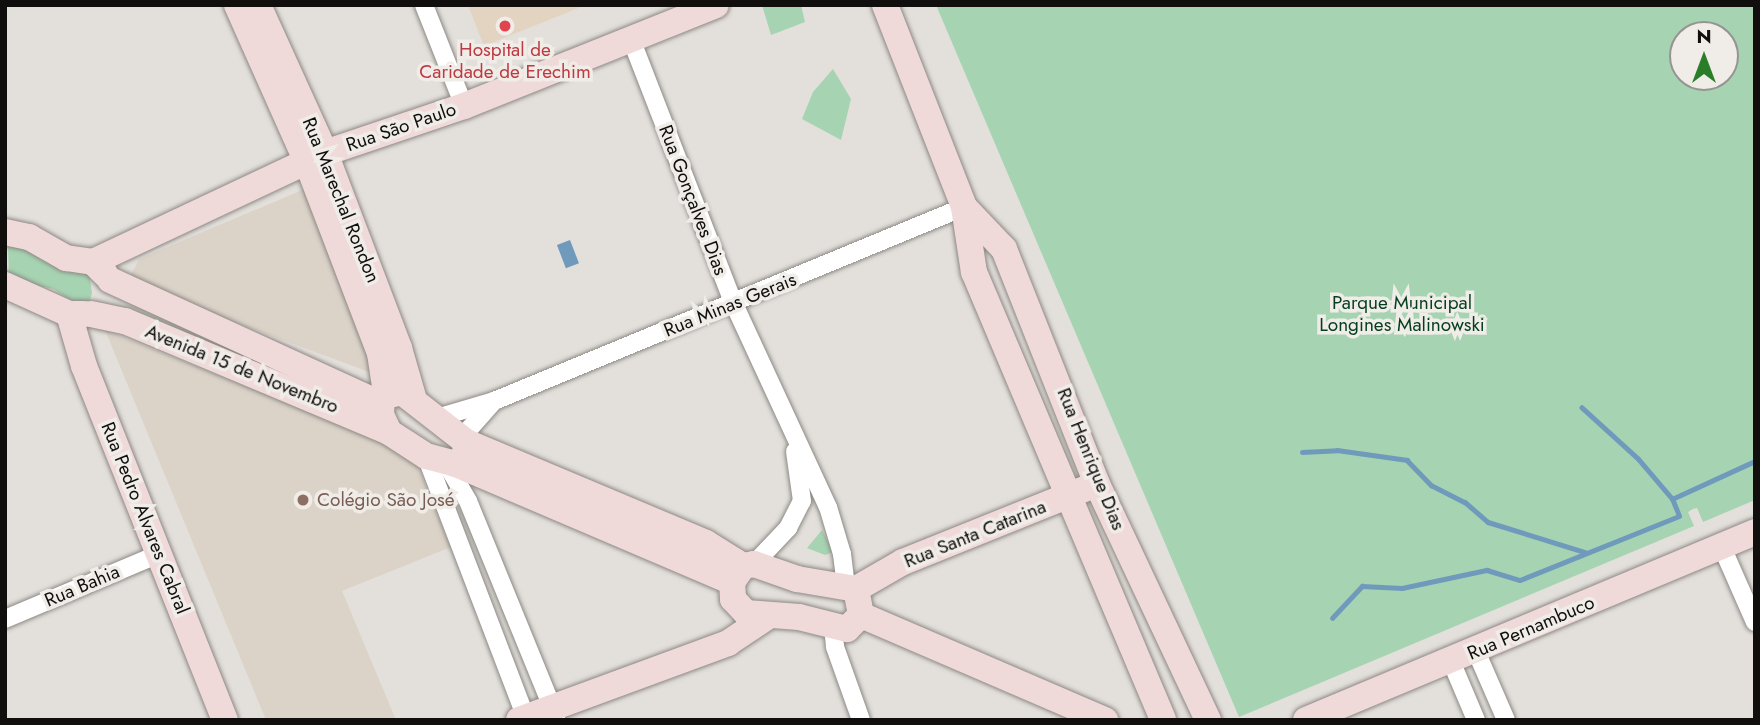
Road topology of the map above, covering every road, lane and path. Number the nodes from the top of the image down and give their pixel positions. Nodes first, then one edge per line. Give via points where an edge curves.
1 (237, 5) edge
2 (258, 5) edge
3 (424, 5) edge
4 (716, 5) edge
5 (885, 5) edge
6 (631, 39) junction
7 (464, 106) junction
8 (316, 158) junction
9 (964, 206) junction
10 (7, 224) edge
11 (101, 271) junction
12 (5, 285) edge
13 (734, 304) junction
14 (80, 314) junction
15 (383, 399) junction
16 (414, 400) junction
17 (494, 401) junction
18 (433, 419) junction
19 (389, 432) junction
20 (792, 438) junction
21 (451, 452) junction
22 (1097, 484) junction
23 (1069, 496) junction
24 (670, 527) junction
25 (1752, 540) edge
26 (1722, 547) junction
27 (659, 552) junction
28 (159, 554) junction
29 (741, 578) junction
30 (854, 597) junction
31 (767, 617) junction
32 (5, 619) edge
33 (1755, 622) edge
34 (833, 627) junction
35 (524, 640) junction
36 (701, 649) junction
37 (500, 650) junction
38 (1476, 651) junction
39 (1451, 661) junction
40 (554, 713) edge
41 (524, 719) edge
42 (225, 720) edge
43 (861, 720) edge
44 (1105, 720) edge
45 (1163, 720) edge
46 (1208, 720) edge
47 (1306, 720) edge
48 (1476, 720) edge
49 (1506, 720) edge

1 - 8 street, Rua Marechal Rondon
2 - 8 street, Rua Marechal Rondon
3 - 7 street
4 - 6 street, Rua São Paulo
5 - 9 street, Rua Henrique Dias
6 - 7 street, Rua São Paulo
6 - 13 street, Rua Gonçalves Dias
7 - 8 street, Rua São Paulo
8 - 11 street, Rua São Paulo
8 - 15 street, Rua Marechal Rondon via 380,353
8 - 16 street, Rua Marechal Rondon via 399,348
9 - 13 street, Rua Minas Gerais
9 - 22 street, Rua Henrique Dias via 1004,249
9 - 23 street, Rua Henrique Dias via 974,272
10 - 11 street, Avenida 15 de Novembro via 66,258
11 - 14 street via 102,307
11 - 15 street, Avenida 15 de Novembro
12 - 14 street, Avenida 15 de Novembro
13 - 17 street, Rua Minas Gerais
13 - 20 street, Rua Gonçalves Dias
14 - 19 street, Avenida 15 de Novembro via 125,321
14 - 28 street, Rua Pedro Alvares Cabral
15 - 16 street, Avenida 15 de Novembro via 402,392
15 - 19 street
16 - 18 street, Avenida 15 de Novembro
17 - 18 street, Rua Minas Gerais
17 - 21 street, Rua Minas Gerais
18 - 21 street, Avenida 15 de Novembro
19 - 21 street, Avenida 15 de Novembro
20 - 29 street, Rua Gonçalves Dias via 802,501 788,528
20 - 30 street, Rua Gonçalves Dias via 828,507
21 - 24 street, Avenida 15 de Novembro
21 - 27 street, Avenida 15 de Novembro
21 - 35 street
21 - 37 street
22 - 23 street, Rua Santa Catarina
22 - 46 street, Rua Henrique Dias
23 - 30 street, Rua Santa Catarina via 903,562
23 - 45 street, Rua Henrique Dias
24 - 27 street
24 - 29 street, Avenida 15 de Novembro
25 - 26 street, Rua Pernambuco
26 - 33 street
26 - 38 street, Rua Pernambuco
27 - 29 street, Avenida 15 de Novembro
28 - 32 street, Rua Bahia
28 - 42 street, Rua Pedro Alvares Cabral
29 - 30 street, Avenida 15 de Novembro via 797,579
29 - 31 street, Avenida 15 de Novembro via 746,612
29 - 36 street via 727,616
30 - 34 street via 847,629
30 - 44 street, Avenida 15 de Novembro
31 - 34 street, Avenida 15 de Novembro via 799,617
31 - 36 street via 728,643
34 - 43 street via 835,647
35 - 37 street
35 - 40 street
36 - 40 street
37 - 41 street
38 - 39 street, Rua Pernambuco
38 - 49 street
39 - 47 street, Rua Pernambuco
39 - 48 street
40 - 41 street

